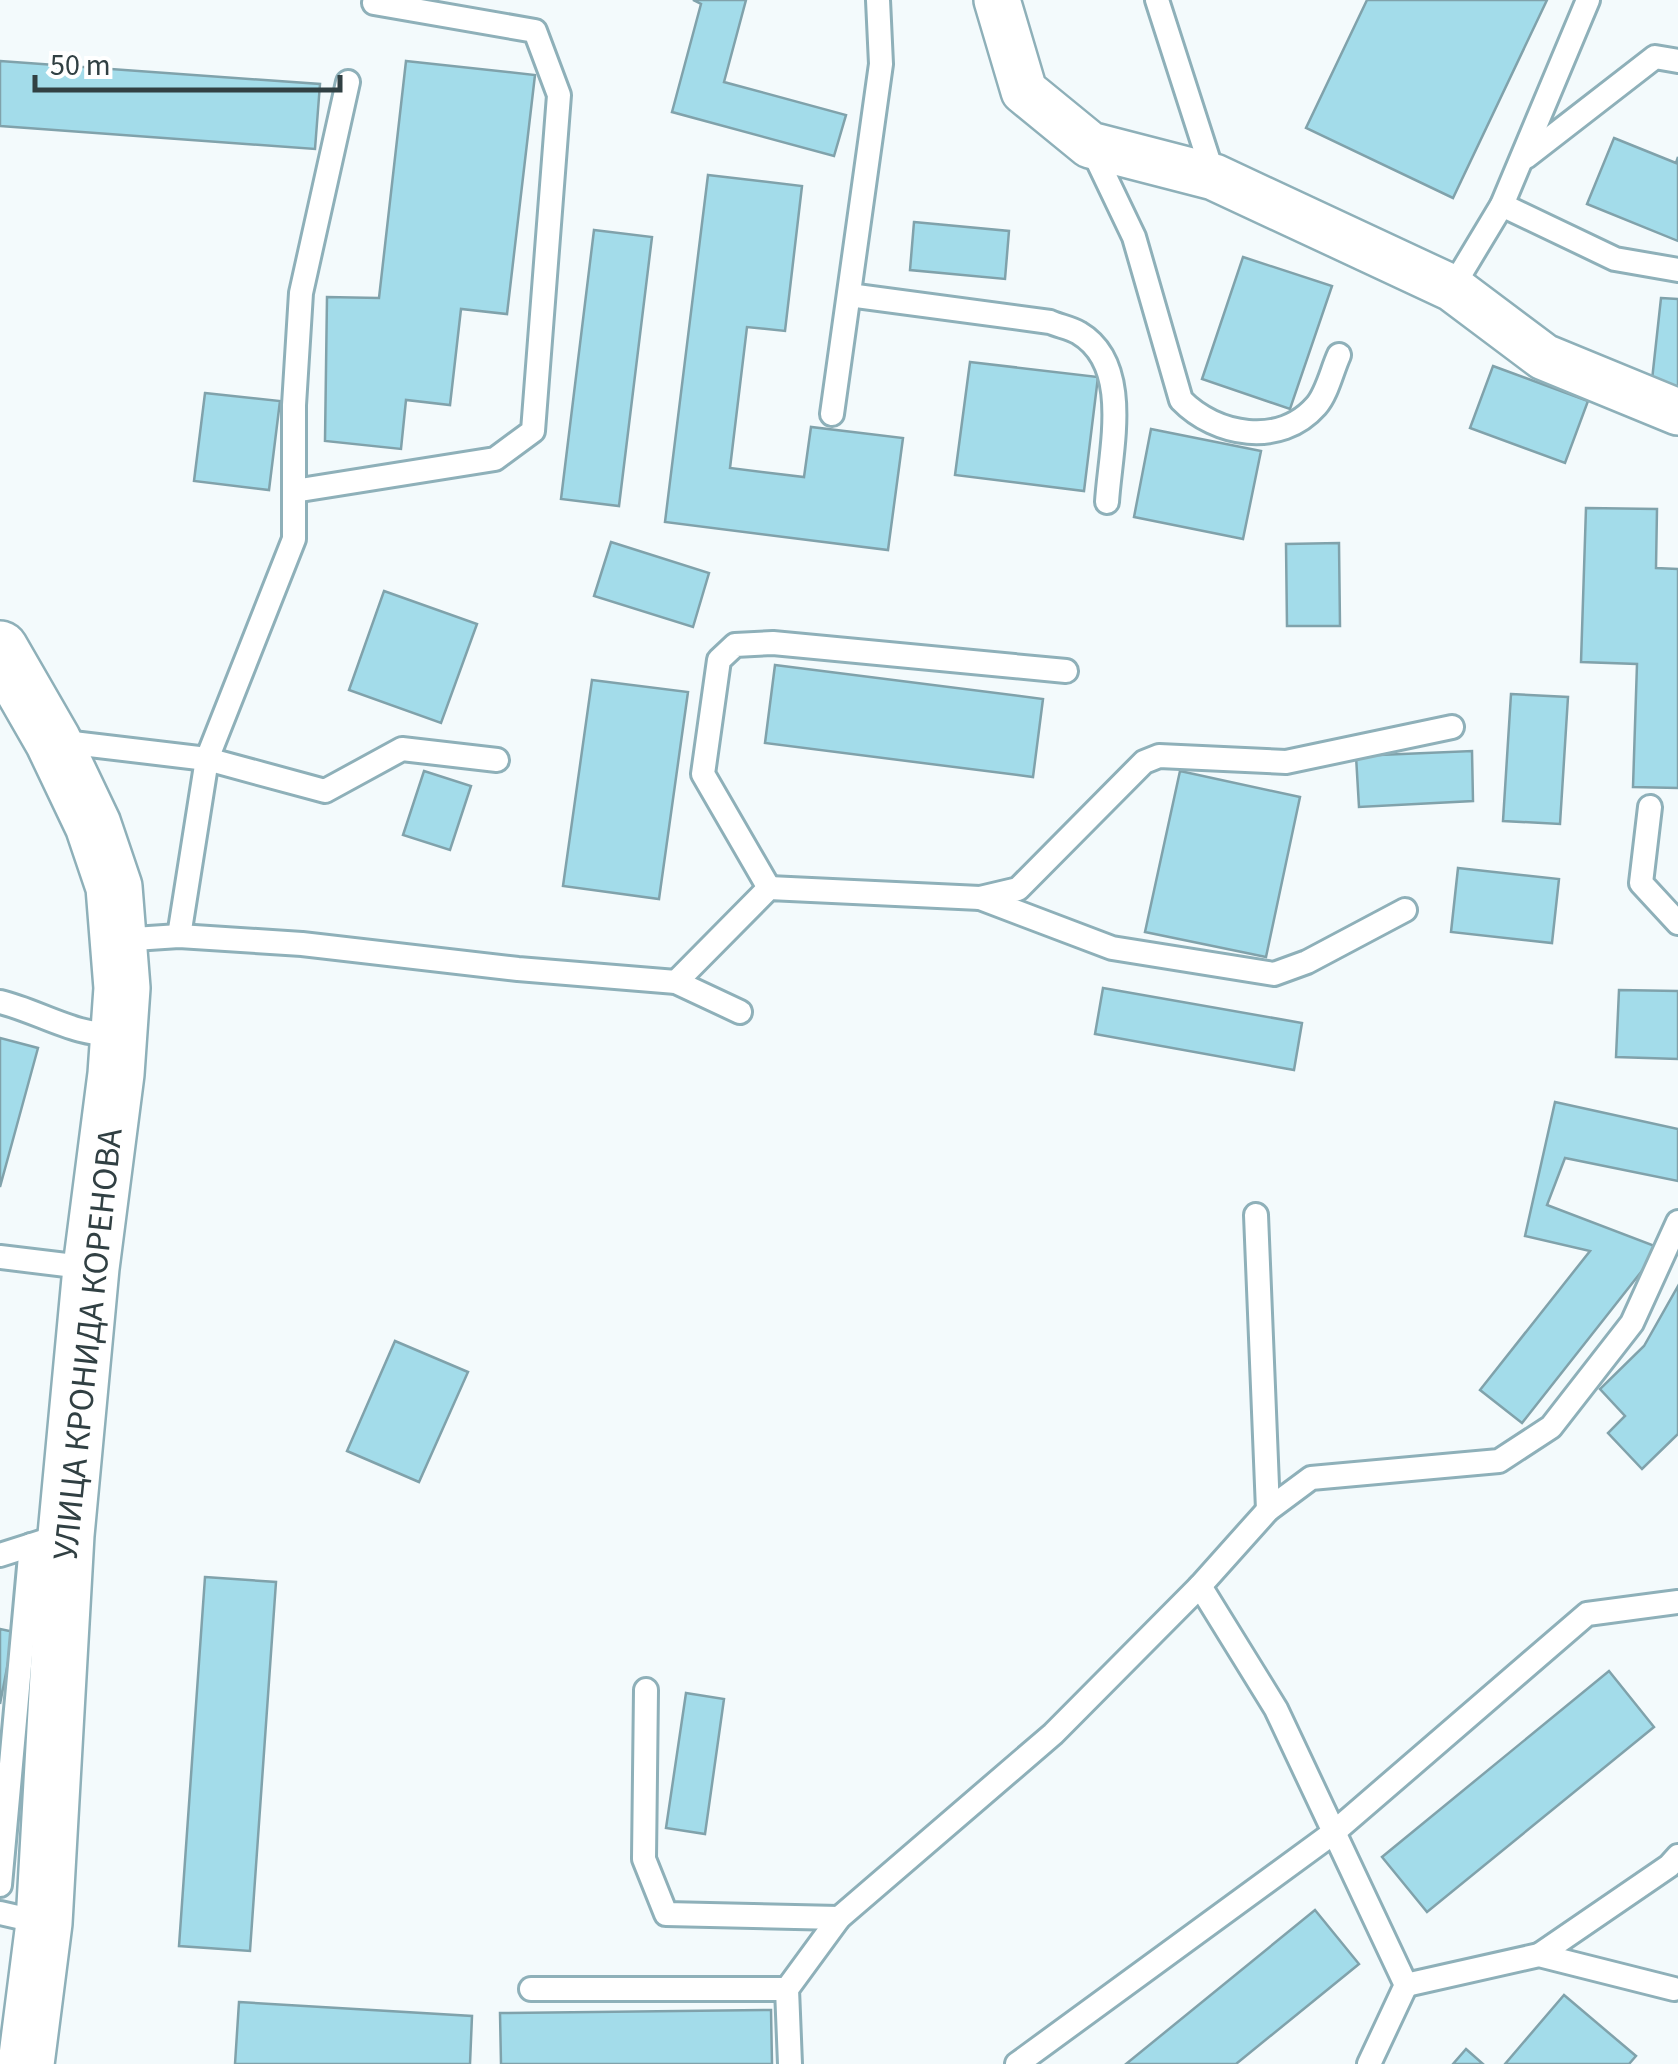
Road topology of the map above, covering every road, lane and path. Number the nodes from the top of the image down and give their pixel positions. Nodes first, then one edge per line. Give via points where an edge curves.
1 (878, 0) edge
2 (997, 0) edge
3 (1157, 0) edge
4 (1588, 0) edge
5 (374, 3) dead end
6 (1678, 61) edge
7 (348, 82) dead end
8 (1090, 144) junction
9 (1523, 159) junction
10 (1214, 177) junction
11 (1502, 206) junction
12 (1678, 270) edge
13 (1452, 288) junction
14 (849, 295) junction
15 (1339, 355) dead end
16 (1678, 412) edge
17 (832, 414) dead end
18 (294, 491) junction
19 (1107, 502) dead end
20 (0, 649) edge
21 (1066, 672) dead end
22 (1452, 726) dead end
23 (53, 741) junction
24 (207, 760) junction
25 (497, 760) dead end
26 (1650, 807) dead end
27 (769, 888) junction
28 (980, 898) junction
29 (1405, 910) dead end
30 (1678, 922) edge
31 (179, 936) junction
32 (119, 940) junction
33 (676, 982) junction
34 (0, 1002) edge
35 (740, 1012) dead end
36 (118, 1033) junction
37 (1256, 1215) dead end
38 (1678, 1222) edge
39 (0, 1257) edge
40 (91, 1268) junction
41 (1268, 1510) junction
42 (48, 1540) junction
43 (0, 1555) edge
44 (1200, 1586) junction
45 (1678, 1602) edge
46 (646, 1690) dead end
47 (1332, 1832) junction
48 (1678, 1856) edge
49 (0, 1885) edge
50 (22, 1918) edge
51 (840, 1918) junction
52 (1538, 1954) junction
53 (1406, 1984) junction
54 (531, 1989) dead end
55 (787, 1989) junction
56 (1674, 1989) dead end
57 (26, 2064) edge
58 (790, 2064) edge
59 (1016, 2064) edge
60 (1369, 2064) edge

1 - 14 lane via 881,64
2 - 8 street via 1024,90
3 - 10 lane
4 - 9 lane
5 - 18 lane via 534,31 559,95 534,431 495,459
6 - 9 lane via 1656,57
7 - 18 lane via 301,293
8 - 10 street
8 - 15 lane via 1134,237 1182,400 1197,416 1254,434 1285,430 1318,405
9 - 11 lane
10 - 13 street
11 - 12 lane via 1615,259
11 - 13 lane
13 - 16 street via 1544,357
14 - 17 lane
14 - 19 lane via 1050,322 1081,334 1103,358 1114,393
18 - 24 lane via 294,539
20 - 23 street, УЛИЦА КРОНИДА КОРЕНОВА
21 - 27 lane via 773,643 735,645 719,660 704,774
22 - 28 lane via 1286,762 1159,756 1144,762 1018,889
23 - 24 lane
23 - 32 street, УЛИЦА КРОНИДА КОРЕНОВА via 114,887
24 - 25 lane via 325,792 402,748
24 - 31 lane
26 - 30 lane via 1641,884
27 - 28 lane
27 - 33 lane
28 - 29 lane via 1112,948 1274,974
31 - 32 lane
31 - 33 lane
32 - 36 street, УЛИЦА КРОНИДА КОРЕНОВА
33 - 35 lane
34 - 36 lane via 97,1036
36 - 40 street, УЛИЦА КРОНИДА КОРЕНОВА
37 - 41 lane
38 - 41 lane via 1632,1323 1552,1428 1499,1461 1311,1478
39 - 40 lane
40 - 42 street, УЛИЦА КРОНИДА КОРЕНОВА
41 - 44 lane
42 - 43 lane
42 - 49 lane
42 - 50 street, УЛИЦА КРОНИДА КОРЕНОВА
44 - 47 lane via 1276,1709
44 - 51 lane via 1053,1734
45 - 47 lane via 1587,1614
46 - 51 lane via 644,1859 666,1914
47 - 53 lane
47 - 59 lane
48 - 52 lane
50 - 57 street, УЛИЦА КРОНИДА КОРЕНОВА
51 - 55 lane
52 - 53 lane
52 - 56 lane
53 - 60 lane
54 - 55 lane
55 - 58 lane

